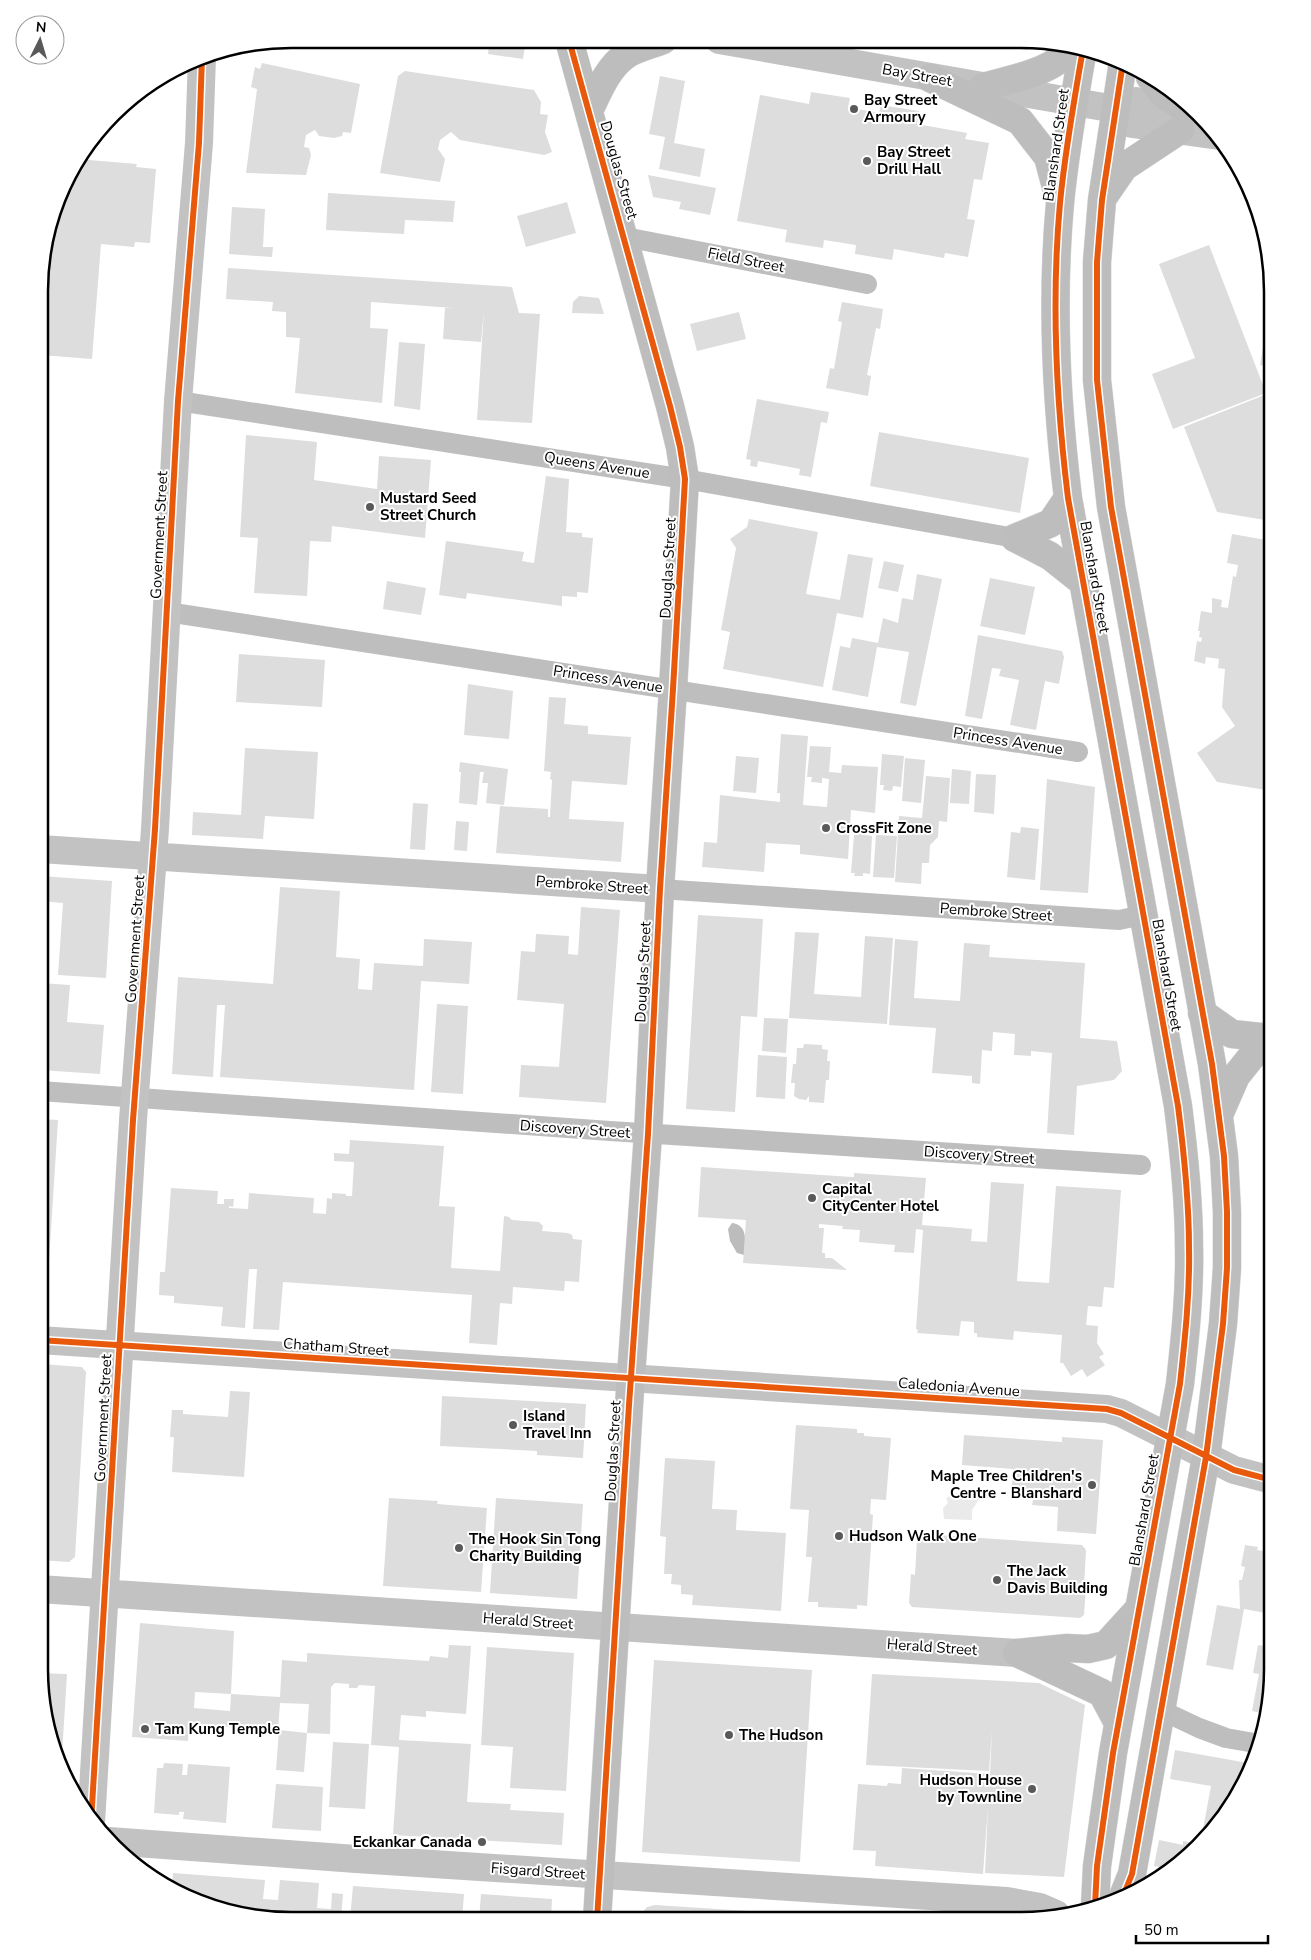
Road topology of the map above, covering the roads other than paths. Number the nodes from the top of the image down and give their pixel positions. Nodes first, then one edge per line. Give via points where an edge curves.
1 (571, 48) edge
2 (643, 48) edge
3 (805, 48) edge
4 (826, 50) edge
5 (1068, 52) edge
6 (1082, 56) edge
7 (202, 65) edge
8 (1122, 70) edge
9 (930, 78) junction
10 (983, 87) junction
11 (1164, 95) edge
12 (1074, 103) junction
13 (1115, 110) junction
14 (589, 111) junction
15 (1188, 118) edge
16 (1102, 200) junction
17 (1060, 202) junction
18 (625, 237) junction
19 (867, 284) dead end
20 (178, 401) junction
21 (685, 479) junction
22 (1068, 498) junction
23 (1014, 538) junction
24 (1084, 583) junction
25 (167, 612) junction
26 (673, 689) junction
27 (1078, 752) dead end
28 (48, 849) edge
29 (153, 856) junction
30 (1177, 872) junction
31 (660, 889) junction
32 (1143, 915) junction
33 (1202, 1013) junction
34 (1264, 1039) edge
35 (1264, 1046) edge
36 (48, 1092) edge
37 (135, 1098) junction
38 (1219, 1115) junction
39 (648, 1134) junction
40 (1140, 1165) dead end
41 (48, 1341) edge
42 (120, 1346) junction
43 (631, 1378) junction
44 (1170, 1439) junction
45 (1206, 1457) junction
46 (1264, 1478) edge
47 (48, 1590) edge
48 (106, 1594) junction
49 (1138, 1610) junction
50 (616, 1627) junction
51 (1017, 1653) junction
52 (1161, 1710) junction
53 (1118, 1722) junction
54 (1252, 1743) edge
55 (92, 1809) edge
56 (120, 1842) edge
57 (600, 1876) junction
58 (1127, 1888) edge
59 (1095, 1901) edge
60 (1048, 1910) edge
61 (598, 1912) edge

1 - 14 main road, Douglas Street
2 - 14 main road via 626,55 606,76
3 - 4 street, Bay Street
4 - 9 street, Bay Street
5 - 10 main road via 1041,70
6 - 12 main road, Blanshard Street
7 - 20 street, Government Street
8 - 13 main road, Blanshard Street
9 - 10 street, Bay Street
9 - 17 main road via 1020,122 1048,157
10 - 12 street, Bay Street
11 - 15 main road
12 - 13 street, Bay Street
12 - 17 main road, Blanshard Street
13 - 15 street via 1136,101
13 - 16 main road, Blanshard Street
14 - 18 main road, Douglas Street
15 - 16 main road via 1124,166
16 - 30 main road, Blanshard Street via 1096,318 1103,444 1111,507
17 - 22 main road, Blanshard Street via 1056,377
18 - 19 street, Field Street
18 - 21 main road, Douglas Street via 680,447
20 - 21 street, Queens Avenue
20 - 25 street, Government Street
21 - 23 street, Queens Avenue
21 - 26 main road, Douglas Street
22 - 23 main road via 1051,523
22 - 24 main road, Blanshard Street
23 - 24 main road via 1050,556
24 - 32 main road, Blanshard Street
25 - 26 street, Princess Avenue
25 - 29 street, Government Street
26 - 27 street, Princess Avenue
26 - 31 main road, Douglas Street
28 - 29 street, Pembroke Street
29 - 31 street, Pembroke Street
29 - 37 street, Government Street
30 - 32 main road via 1161,900
30 - 33 main road, Blanshard Street
31 - 32 street, Pembroke Street via 1120,920
31 - 39 main road, Douglas Street
32 - 44 main road, Blanshard Street via 1178,1106 1188,1198 1186,1332
33 - 34 main road via 1232,1034
33 - 38 main road, Blanshard Street
35 - 38 main road via 1236,1076
36 - 37 street, Discovery Street
37 - 39 street, Discovery Street
37 - 42 street, Government Street
38 - 45 main road, Blanshard Street via 1227,1268
39 - 40 street, Discovery Street
39 - 43 main road, Douglas Street
41 - 42 street, Chatham Street
42 - 43 street, Chatham Street
42 - 48 street, Government Street
43 - 44 street, Caledonia Avenue via 1107,1409
43 - 50 main road, Douglas Street
44 - 45 street, Caledonia Avenue
44 - 49 main road, Blanshard Street
45 - 46 street, Caledonia Avenue via 1234,1470
45 - 52 main road, Blanshard Street
47 - 48 street, Herald Street
48 - 50 street, Herald Street
48 - 55 street, Government Street
49 - 51 main road via 1106,1645
49 - 53 main road, Blanshard Street
50 - 51 street, Herald Street
50 - 57 main road, Douglas Street
51 - 53 main road via 1102,1693
52 - 54 street via 1226,1738
52 - 58 main road, Blanshard Street via 1132,1874
53 - 59 main road, Blanshard Street via 1097,1866
56 - 57 street, Fisgard Street
57 - 60 street, Fisgard Street via 1006,1901
57 - 61 main road, Douglas Street

